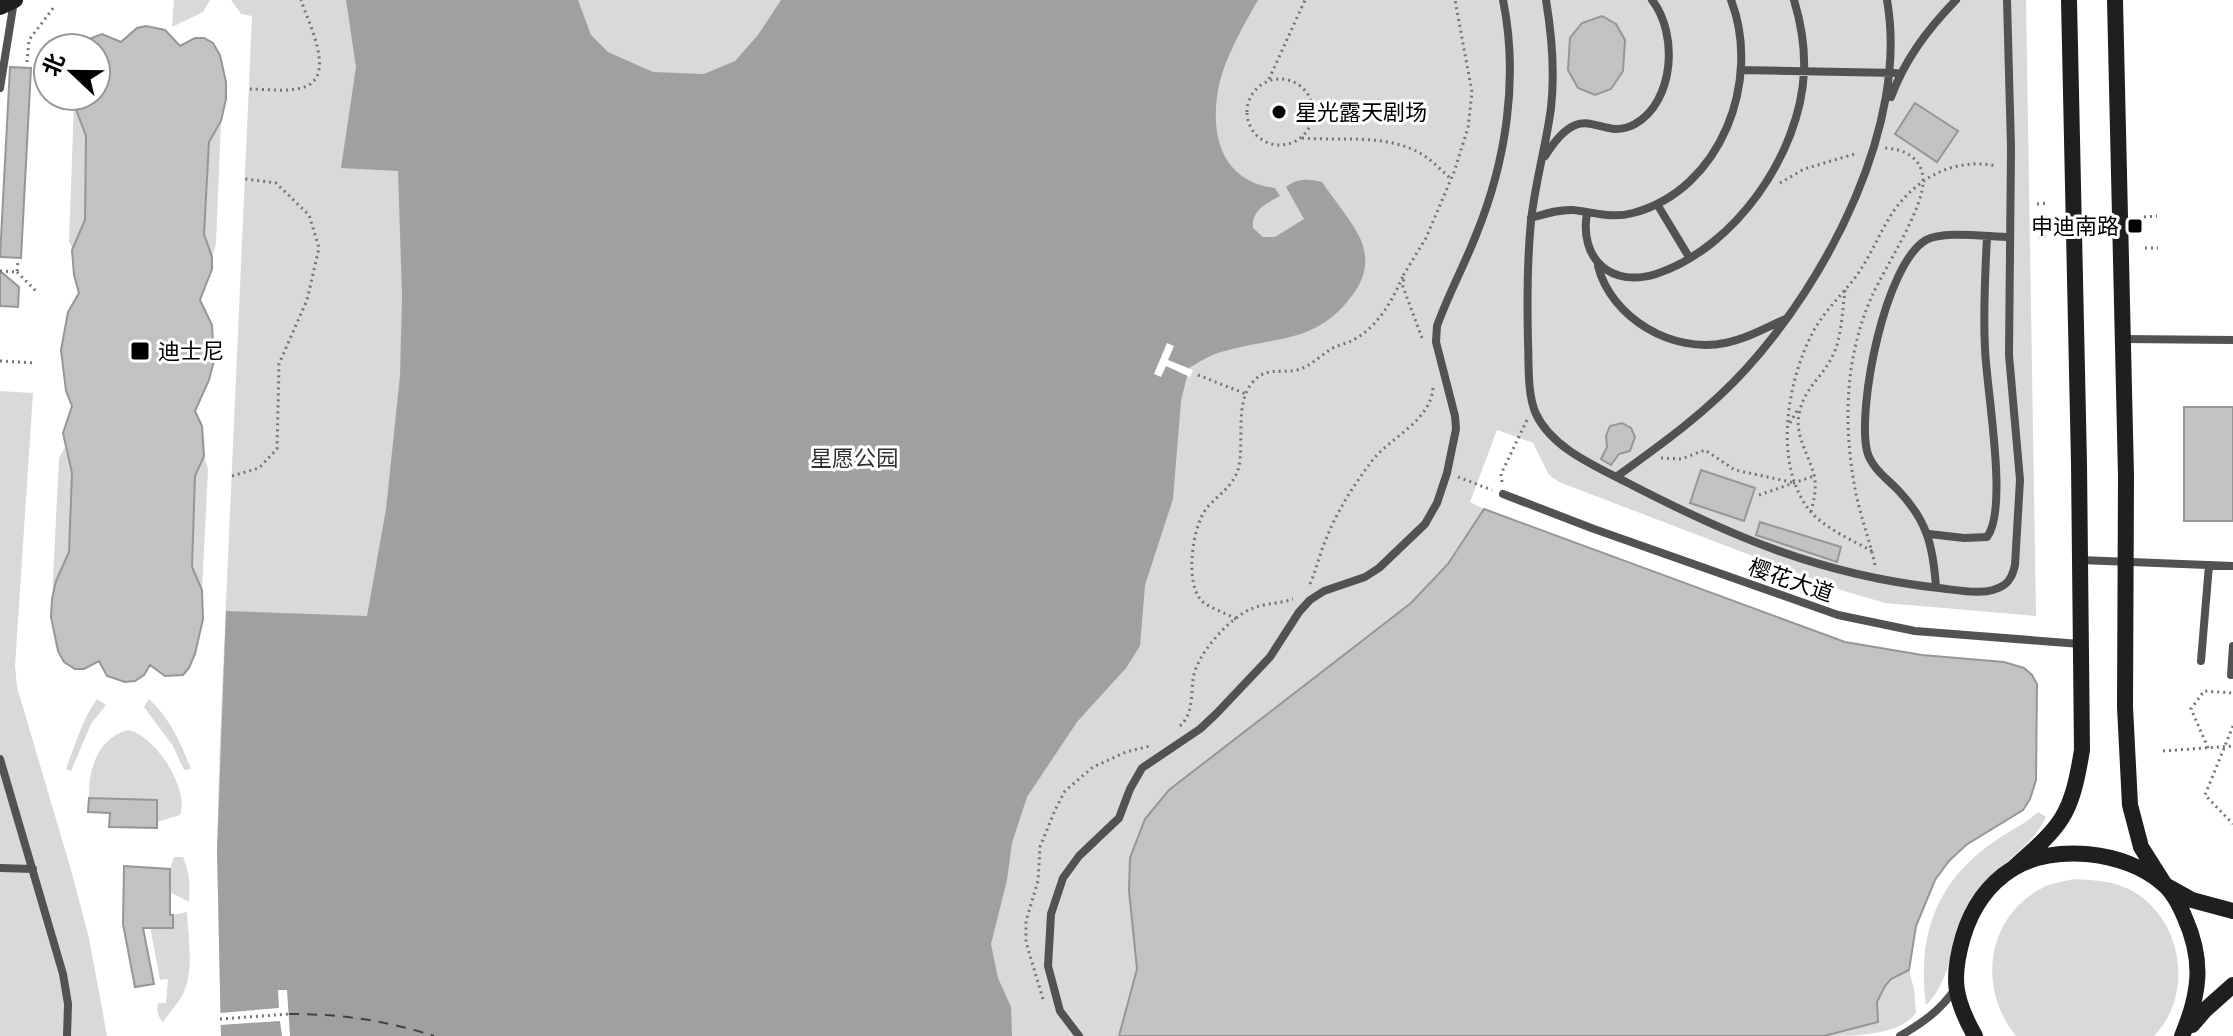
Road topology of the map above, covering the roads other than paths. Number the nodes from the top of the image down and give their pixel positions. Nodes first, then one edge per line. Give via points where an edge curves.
1 (14, 0) edge
2 (1503, 0) edge
3 (1546, 0) edge
4 (1652, 0) edge
5 (1731, 0) edge
6 (1794, 0) edge
7 (1887, 0) edge
8 (1956, 0) edge
9 (2007, 0) edge
10 (2069, 0) edge
11 (2115, 0) edge
12 (0, 7) edge
13 (3, 45) edge
14 (1742, 70) junction
15 (1896, 72) junction
16 (1804, 73) junction
17 (0, 88) edge
18 (1542, 160) junction
19 (1657, 204) junction
20 (1587, 213) junction
21 (1531, 218) junction
22 (1987, 237) junction
23 (2010, 237) junction
24 (1689, 257) junction
25 (1598, 266) junction
26 (1787, 318) junction
27 (2123, 339) junction
28 (2233, 340) edge
29 (1616, 477) junction
30 (1503, 494) road end
31 (1929, 534) junction
32 (2080, 560) junction
33 (2126, 560) junction
34 (2209, 565) junction
35 (2233, 566) edge
36 (1936, 587) junction
37 (2081, 644) junction
38 (2233, 646) edge
39 (2201, 661) dead end
40 (2231, 675) dead end
41 (0, 759) edge
42 (0, 868) edge
43 (33, 869) junction
44 (2011, 870) junction
45 (2165, 885) junction
46 (2233, 911) edge
47 (2233, 985) edge
48 (1955, 989) junction
49 (67, 1036) edge
50 (1079, 1036) edge
51 (1900, 1036) edge
52 (1975, 1036) edge
53 (2183, 1036) edge

1 - 12 street
1 - 13 lane
2 - 50 lane via 1509,52 1502,153 1477,234 1437,326 1439,359 1455,416 1455,443 1437,503 1413,539 1379,568 1310,600 1270,657 1217,713 1142,768 1119,818 1070,865 1051,914 1048,966 1060,1011
3 - 18 lane via 1553,72
4 - 18 lane via 1666,33 1668,56 1665,79 1651,109 1623,128 1576,124 1556,138
5 - 14 lane via 1738,16
6 - 16 lane
7 - 15 lane
8 - 15 lane
9 - 23 lane
10 - 32 street
11 - 27 street
13 - 17 lane
14 - 16 lane
14 - 19 lane via 1721,140 1689,181
15 - 16 lane
15 - 26 lane via 1840,228
16 - 24 lane via 1791,134 1773,171 1727,229
18 - 21 lane
19 - 20 lane via 1614,217
19 - 24 lane
20 - 21 lane via 1558,211
20 - 25 lane via 1586,240
21 - 29 lane via 1526,286 1536,413 1557,441
22 - 23 lane
22 - 31 lane via 1985,348 1994,438 1994,522 1987,537
22 - 31 lane via 1937,236 1919,246 1889,299 1872,360 1868,453
23 - 36 lane via 2009,355 2020,480 2015,565 2005,584 1988,591
24 - 25 lane via 1638,277
25 - 26 lane via 1628,315 1684,343 1723,344
26 - 29 lane via 1724,392
27 - 28 lane
27 - 33 street
29 - 36 lane via 1780,553 1887,582
30 - 37 lane, 樱花大道 via 1838,615 1915,631
31 - 36 lane
32 - 33 lane
32 - 37 street
33 - 34 lane
33 - 45 street via 2130,805 2141,847
34 - 35 lane
34 - 39 lane
37 - 44 street via 2082,750 2071,805 2053,832
38 - 40 lane
41 - 43 lane
42 - 43 lane
43 - 49 lane via 63,974
44 - 45 street via 2036,858 2096,855 2132,864
44 - 48 street via 1968,918
45 - 46 street via 2192,900
45 - 53 street via 2195,940 2199,966 2194,1008
47 - 53 street
48 - 51 lane via 1929,1019
48 - 52 street

